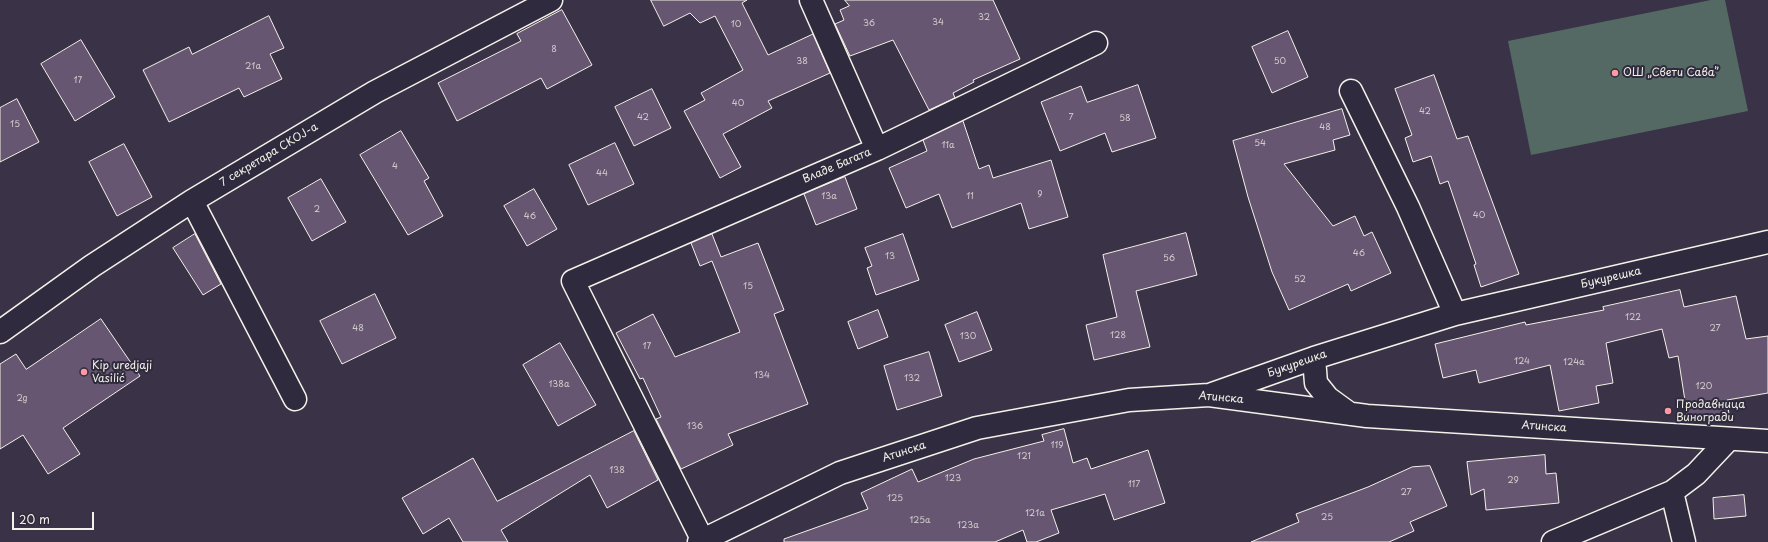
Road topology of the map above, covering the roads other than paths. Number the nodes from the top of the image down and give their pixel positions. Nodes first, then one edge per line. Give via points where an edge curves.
1 (551, 0) edge
2 (811, 0) edge
3 (1096, 43) dead end
4 (1351, 91) dead end
5 (877, 149) junction
6 (192, 200) junction
7 (1768, 242) edge
8 (1455, 314) junction
9 (0, 332) edge
10 (1314, 358) junction
11 (1209, 395) junction
12 (295, 400) dead end
13 (1351, 414) junction
14 (1729, 439) junction
15 (1768, 441) edge
16 (1672, 492) junction
17 (700, 541) edge
18 (1553, 542) edge
19 (1684, 542) edge

1 - 6 street, 7 секретара СКОЈ-а via 375,92
2 - 5 street
3 - 5 street, Владе Багата
4 - 8 street via 1408,208
5 - 17 street, Владе Багата via 573,280
6 - 9 street, 7 секретара СКОЈ-а via 92,266
6 - 12 street
7 - 8 street, Букурешка
8 - 10 street, Букурешка
10 - 11 street, Букурешка
10 - 13 street via 1316,383 1328,398
11 - 13 street, Атинска
11 - 17 street, Атинска via 1129,400 977,428 840,473
13 - 14 street, Атинска
14 - 15 street, Атинска
14 - 16 street via 1696,474
16 - 18 street
16 - 19 street

